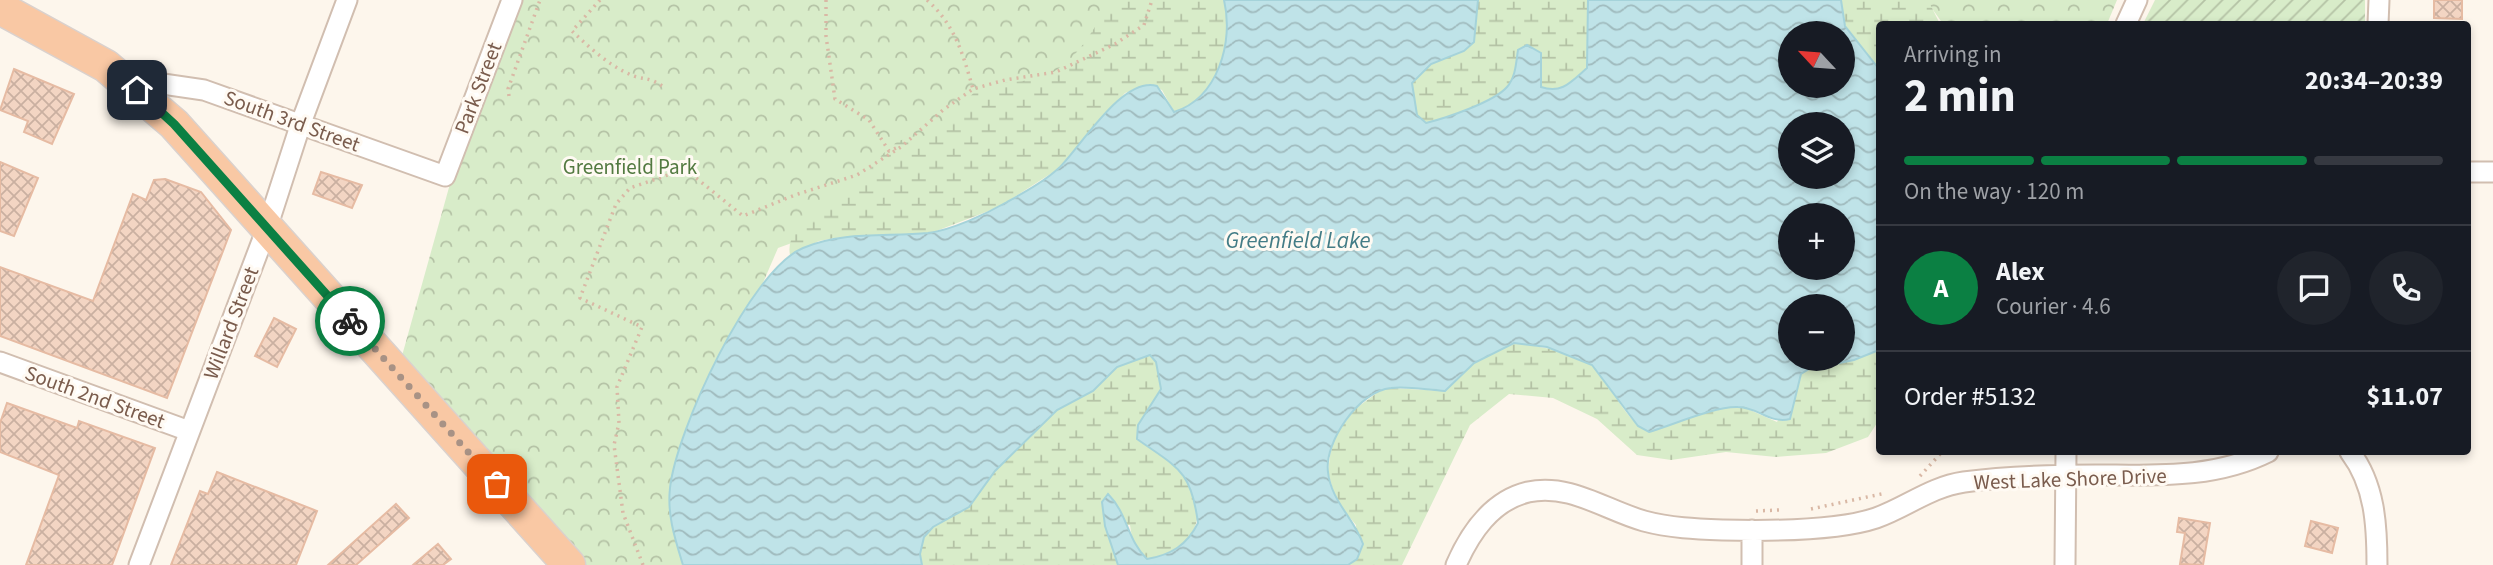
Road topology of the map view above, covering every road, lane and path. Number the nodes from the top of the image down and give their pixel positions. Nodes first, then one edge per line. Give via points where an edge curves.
1 (347, 0) edge
2 (512, 0) edge
3 (540, 0) edge
4 (600, 0) edge
5 (826, 0) edge
6 (927, 0) edge
7 (1152, 0) edge
8 (2137, 0) edge
9 (2379, 0) edge
10 (0, 8) edge
11 (2127, 21) edge
12 (2378, 21) edge
13 (0, 28) edge
14 (664, 87) dead end
15 (973, 89) junction
16 (137, 90) junction
17 (509, 96) dead end
18 (301, 123) junction
19 (901, 147) junction
20 (2471, 172) edge
21 (2493, 172) edge
22 (444, 176) joint
23 (267, 228) junction
24 (0, 362) edge
25 (189, 431) junction
26 (1939, 455) edge
27 (2066, 455) edge
28 (2261, 455) edge
29 (2352, 455) edge
30 (2066, 475) junction
31 (1917, 480) dead end
32 (1893, 492) dead end
33 (1803, 510) dead end
34 (1788, 511) dead end
35 (1751, 521) junction
36 (139, 565) edge
37 (569, 565) edge
38 (643, 565) edge
39 (1456, 565) edge
40 (1752, 565) edge
41 (2065, 565) edge
42 (2377, 565) edge

1 - 18 street, Willard Street
2 - 22 street, Park Street
3 - 17 path
4 - 14 path via 572,32 631,76 649,77
5 - 19 path via 835,99 869,120 889,151
6 - 15 path via 958,37
7 - 15 path via 1144,25 1115,44 1056,72
8 - 11 street
9 - 12 street
10 - 16 highway via 73,46
13 - 16 highway via 45,44
15 - 19 path
16 - 18 street, South 3rd Street via 163,85 204,90
16 - 23 highway via 174,124
18 - 22 street, South 3rd Street
18 - 23 street, Willard Street
19 - 38 path via 857,175 743,216 685,169 630,188 616,204 580,298 642,327 617,387 619,423 614,445 623,513
20 - 21 street
23 - 25 street, Willard Street
23 - 37 highway
24 - 25 street, South 2nd Street
25 - 36 street, Willard Street
26 - 31 path
27 - 30 street
28 - 30 street, West Lake Shore Drive via 2199,473
29 - 42 street via 2370,491
30 - 35 street, West Lake Shore Drive via 1960,483 1922,494 1861,522
30 - 41 street
32 - 33 path
34 - 35 path
35 - 39 street, West Lake Shore Drive via 1684,528 1647,522 1570,493 1543,490 1516,495 1490,512
35 - 40 street

